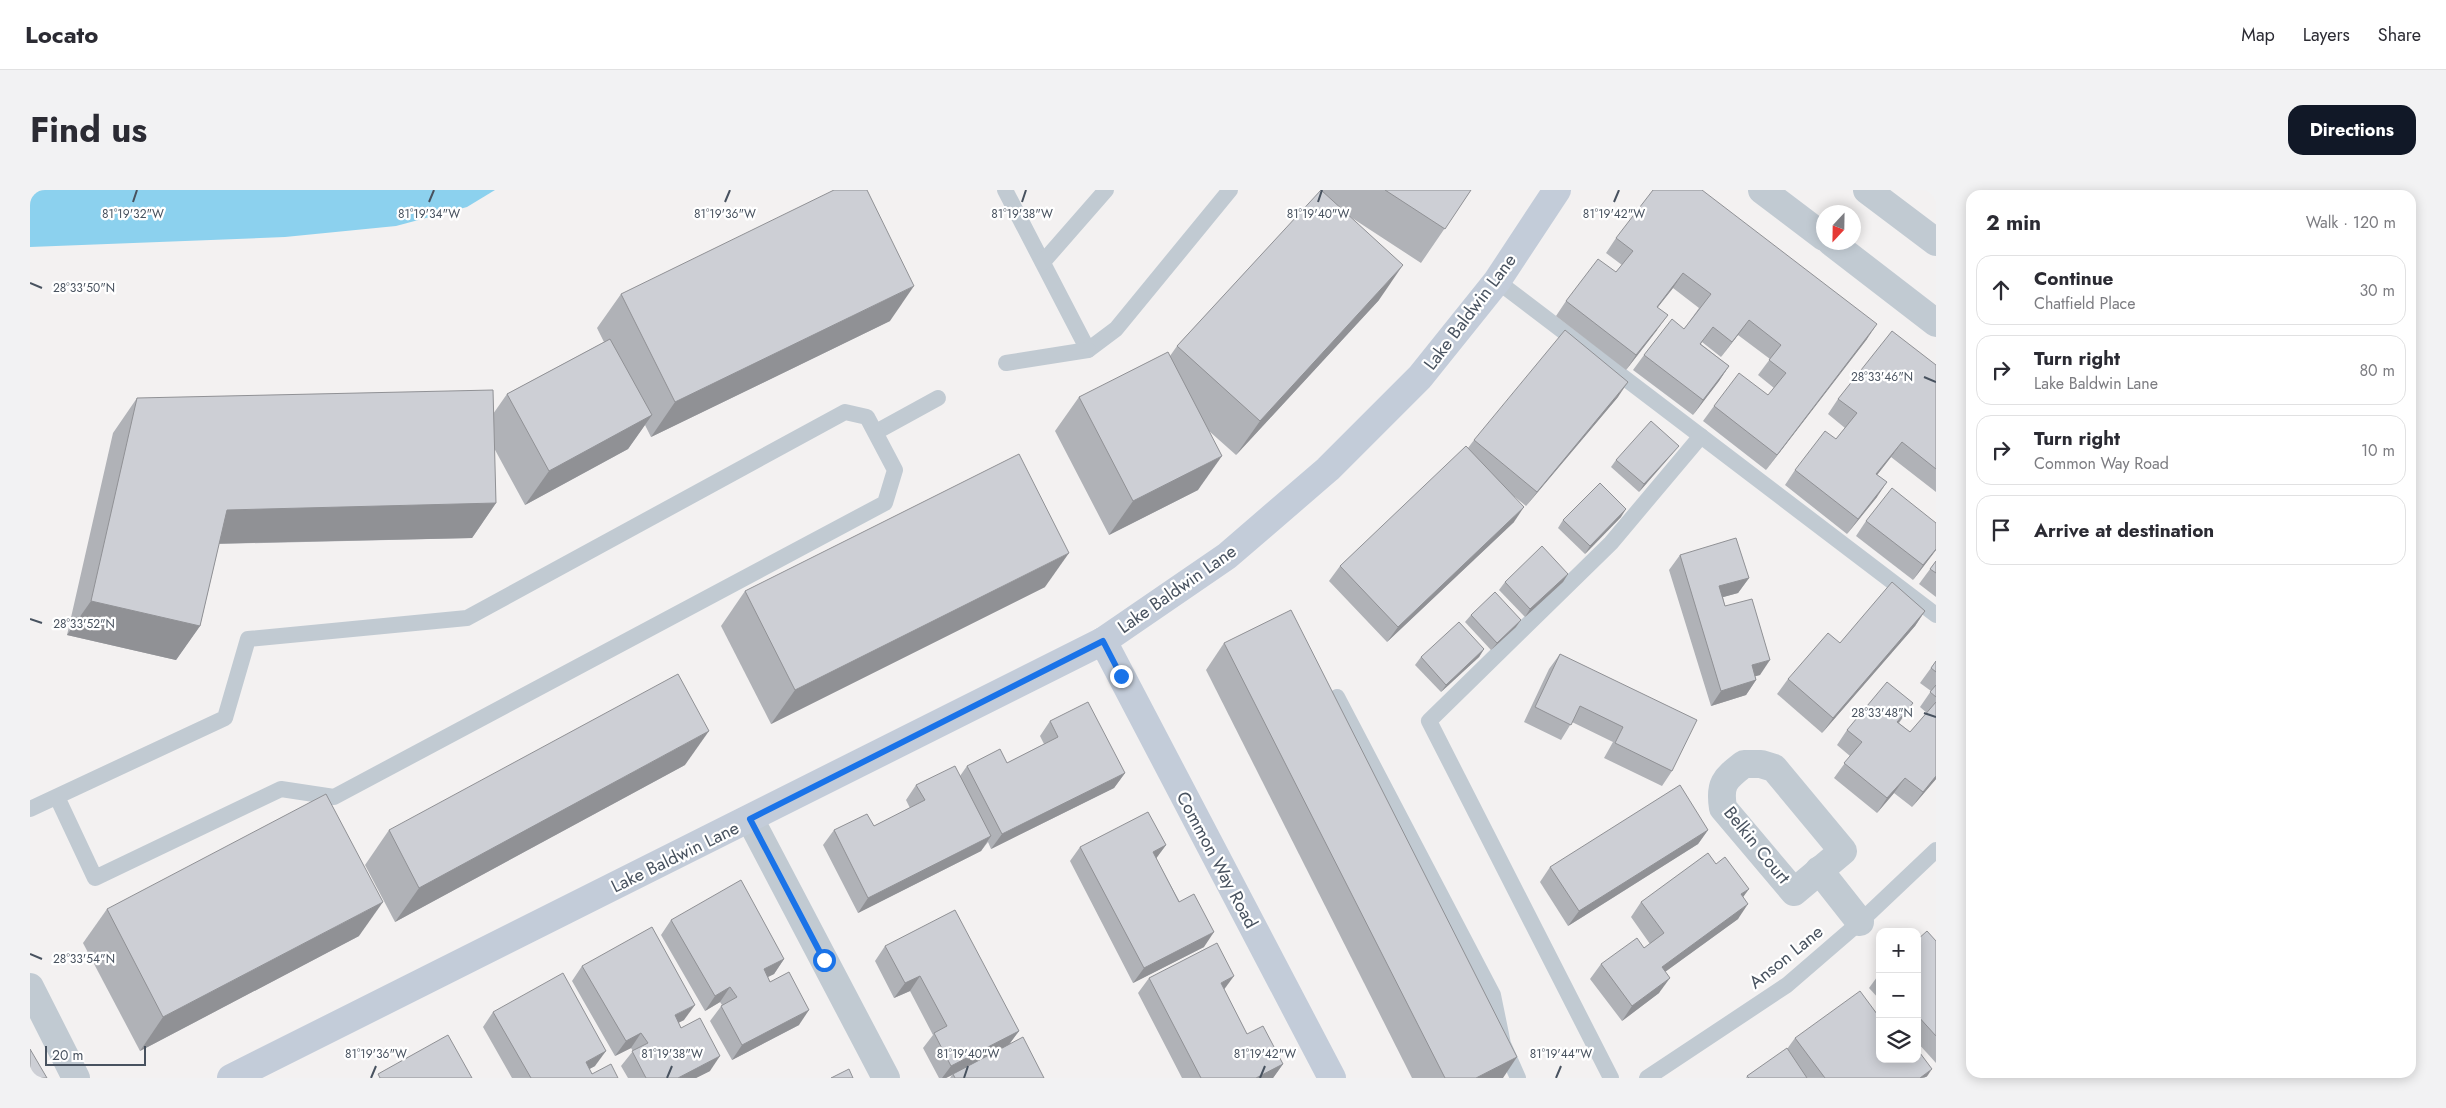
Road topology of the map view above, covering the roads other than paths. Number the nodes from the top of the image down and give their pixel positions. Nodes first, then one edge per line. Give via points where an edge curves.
1 (1005, 190) edge
2 (1106, 190) edge
3 (1230, 190) edge
4 (1557, 190) edge
5 (1762, 190) edge
6 (1867, 190) edge
7 (1816, 231) edge
8 (1936, 242) edge
9 (1841, 250) edge
10 (1043, 262) junction
11 (1497, 281) junction
12 (1936, 323) edge
13 (1088, 350) junction
14 (1006, 363) dead end
15 (938, 398) dead end
16 (876, 432) junction
17 (1702, 436) junction
18 (1936, 616) edge
19 (1103, 641) junction
20 (1337, 697) edge
21 (56, 797) junction
22 (30, 809) edge
23 (750, 819) junction
24 (1936, 850) edge
25 (1819, 870) junction
26 (1860, 922) junction
27 (30, 987) edge
28 (76, 1078) edge
29 (231, 1078) edge
30 (886, 1078) edge
31 (1332, 1078) edge
32 (1518, 1078) edge
33 (1612, 1078) edge
34 (1648, 1078) edge

1 - 10 lane
2 - 10 lane
3 - 13 lane via 1116,329
4 - 11 street, Lake Baldwin Lane
5 - 7 street
6 - 8 street
9 - 12 street
10 - 13 lane
11 - 17 lane
11 - 19 street, Lake Baldwin Lane via 1420,378 1328,469 1227,556
13 - 14 lane
15 - 16 lane
16 - 21 lane via 867,416 845,412 467,618 248,639 225,718
16 - 21 lane via 895,470 885,503 334,797 282,789 95,878
17 - 18 lane
17 - 33 lane via 1611,543 1429,721
19 - 23 street, Lake Baldwin Lane
19 - 31 street, Common Way Road
20 - 32 lane via 1493,995 1503,1044
21 - 22 lane
23 - 29 street, Lake Baldwin Lane
23 - 30 street
24 - 26 lane, Anson Lane
25 - 25 street, Belkin Court via 1843,851 1774,768 1744,764 1729,777 1720,792 1724,808 1794,892
25 - 26 street, Belkin Court
26 - 34 lane, Anson Lane via 1788,985
27 - 28 street

